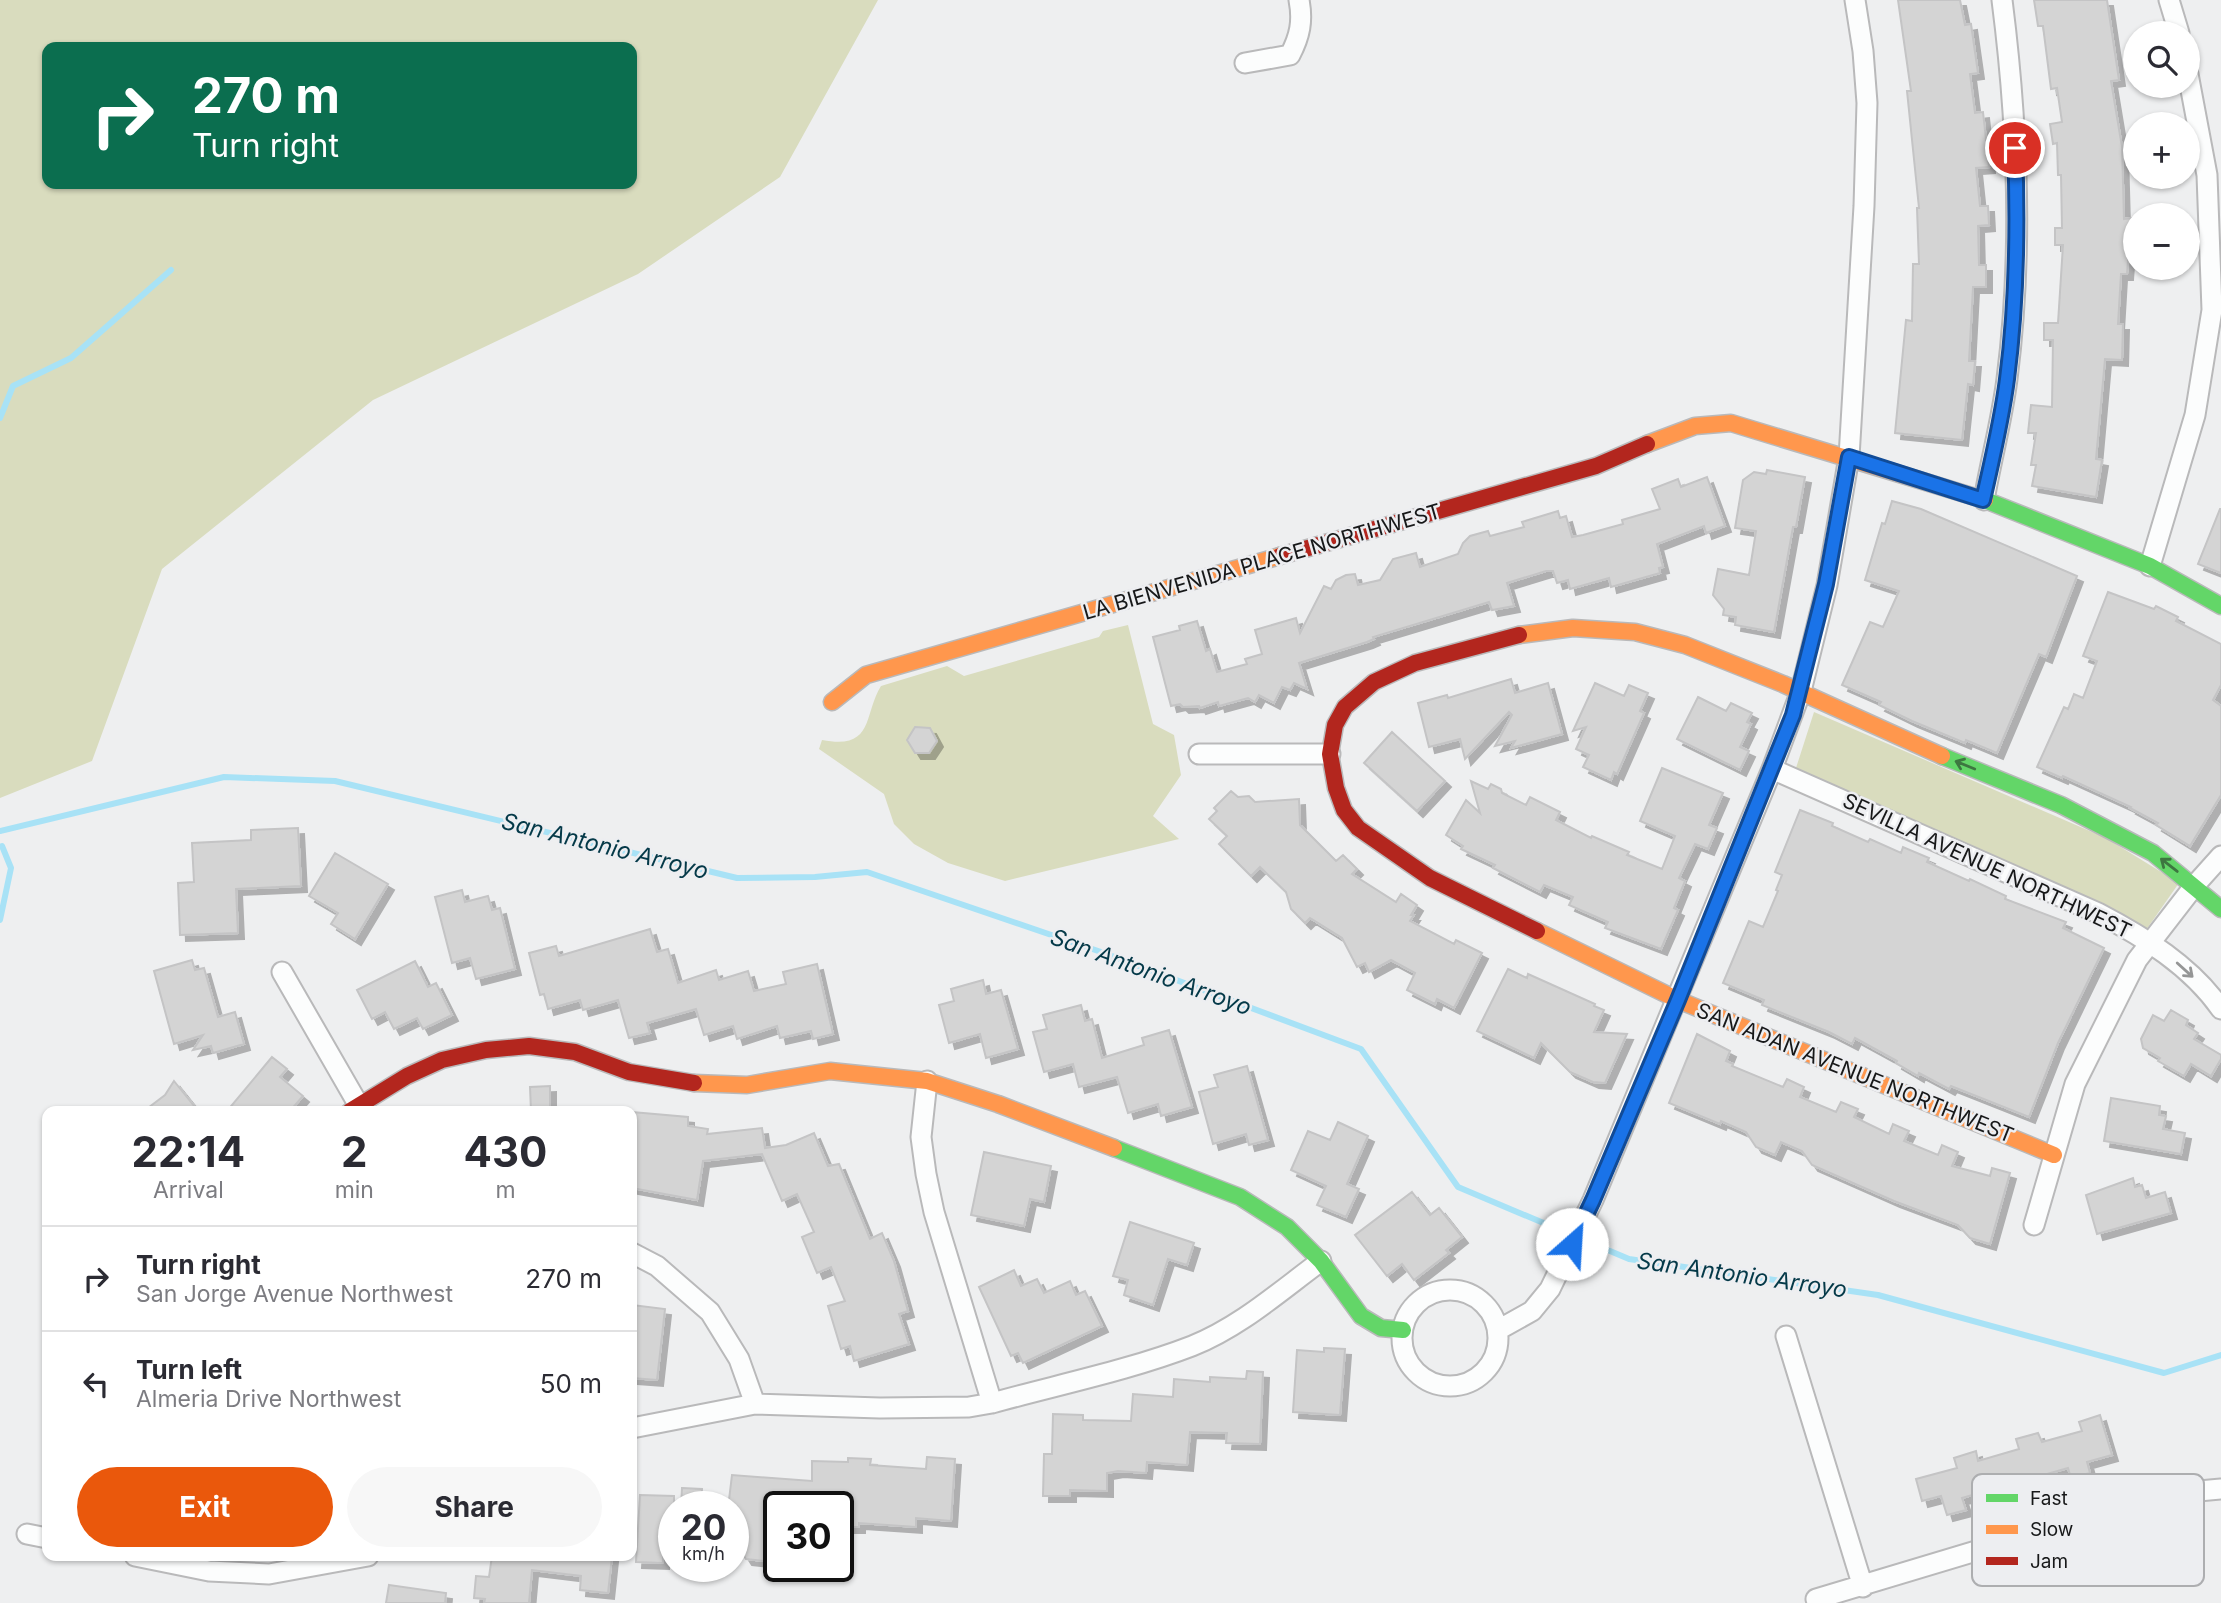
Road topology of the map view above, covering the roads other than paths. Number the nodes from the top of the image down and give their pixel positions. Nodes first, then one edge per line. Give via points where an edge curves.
1 (1299, 0) edge
2 (1855, 0) edge
3 (2002, 0) edge
4 (2169, 0) edge
5 (2175, 21) edge
6 (1245, 63) dead end
7 (2193, 98) edge
8 (1849, 457) junction
9 (1983, 500) junction
10 (2150, 566) junction
11 (2221, 606) edge
12 (1801, 691) junction
13 (832, 702) dead end
14 (1199, 754) dead end
15 (1330, 754) junction
16 (1772, 769) junction
17 (2221, 856) edge
18 (2195, 886) junction
19 (2221, 909) edge
20 (2151, 944) junction
21 (282, 972) dead end
22 (1678, 1000) junction
23 (2221, 1009) edge
24 (927, 1081) junction
25 (353, 1106) edge
26 (357, 1106) edge
27 (2054, 1155) junction
28 (2034, 1225) dead end
29 (637, 1256) edge
30 (1321, 1261) junction
31 (1403, 1330) junction
32 (1499, 1330) junction
33 (1786, 1336) dead end
34 (992, 1403) junction
35 (755, 1404) junction
36 (637, 1427) edge
37 (27, 1534) dead end
38 (42, 1537) edge
39 (1972, 1554) edge
40 (164, 1561) edge
41 (338, 1561) edge
42 (1863, 1587) junction
43 (1816, 1599) dead end

1 - 6 street via 1299,37 1290,55
2 - 8 street via 1867,103
3 - 9 street via 2018,220 2007,381
4 - 5 street
7 - 10 street via 2207,175 2211,310 2194,415
8 - 9 street
8 - 12 street via 1829,572
8 - 13 street, LA BIENVENIDA PLACE NORTHWEST via 1731,423 1696,424 1596,466 866,674
9 - 10 street
10 - 11 street
12 - 15 street via 1685,645 1635,632 1573,628 1415,663 1374,682 1345,707 1335,724
12 - 16 street
18 -> 12 street via 2153,853 2061,805
14 - 15 street
15 - 22 street, SAN ADAN AVENUE NORTHWEST via 1344,810 1358,828 1389,851 1430,878
16 - 20 street, SEVILLA AVENUE NORTHWEST via 2098,913
16 - 22 street
17 - 18 street
18 - 19 street
18 - 20 street
20 -> 23 street, SEVILLA AVENUE NORTHWEST via 2186,969
20 - 27 street via 2137,960 2075,1084
21 - 25 street
22 - 27 street, SAN ADAN AVENUE NORTHWEST
22 - 32 street via 1550,1289 1532,1311
24 - 26 street via 830,1071 747,1085 682,1083 629,1072 575,1052 529,1046 442,1060
24 - 30 street via 1240,1197 1287,1227
24 - 34 street via 921,1137 926,1174
27 - 28 street
29 - 35 street via 657,1266 709,1312 739,1359
30 - 31 street via 1361,1316 1381,1328
30 - 34 street via 1239,1321 1194,1345
31 - 32 street via 1419,1301 1453,1290 1482,1301
31 - 32 street via 1409,1363 1420,1376 1446,1386 1467,1384 1482,1375 1492,1362
33 - 42 street
34 - 35 street via 880,1408
35 - 36 street
37 - 38 street
39 - 42 street
40 - 41 street via 209,1571 269,1574
42 - 43 street

